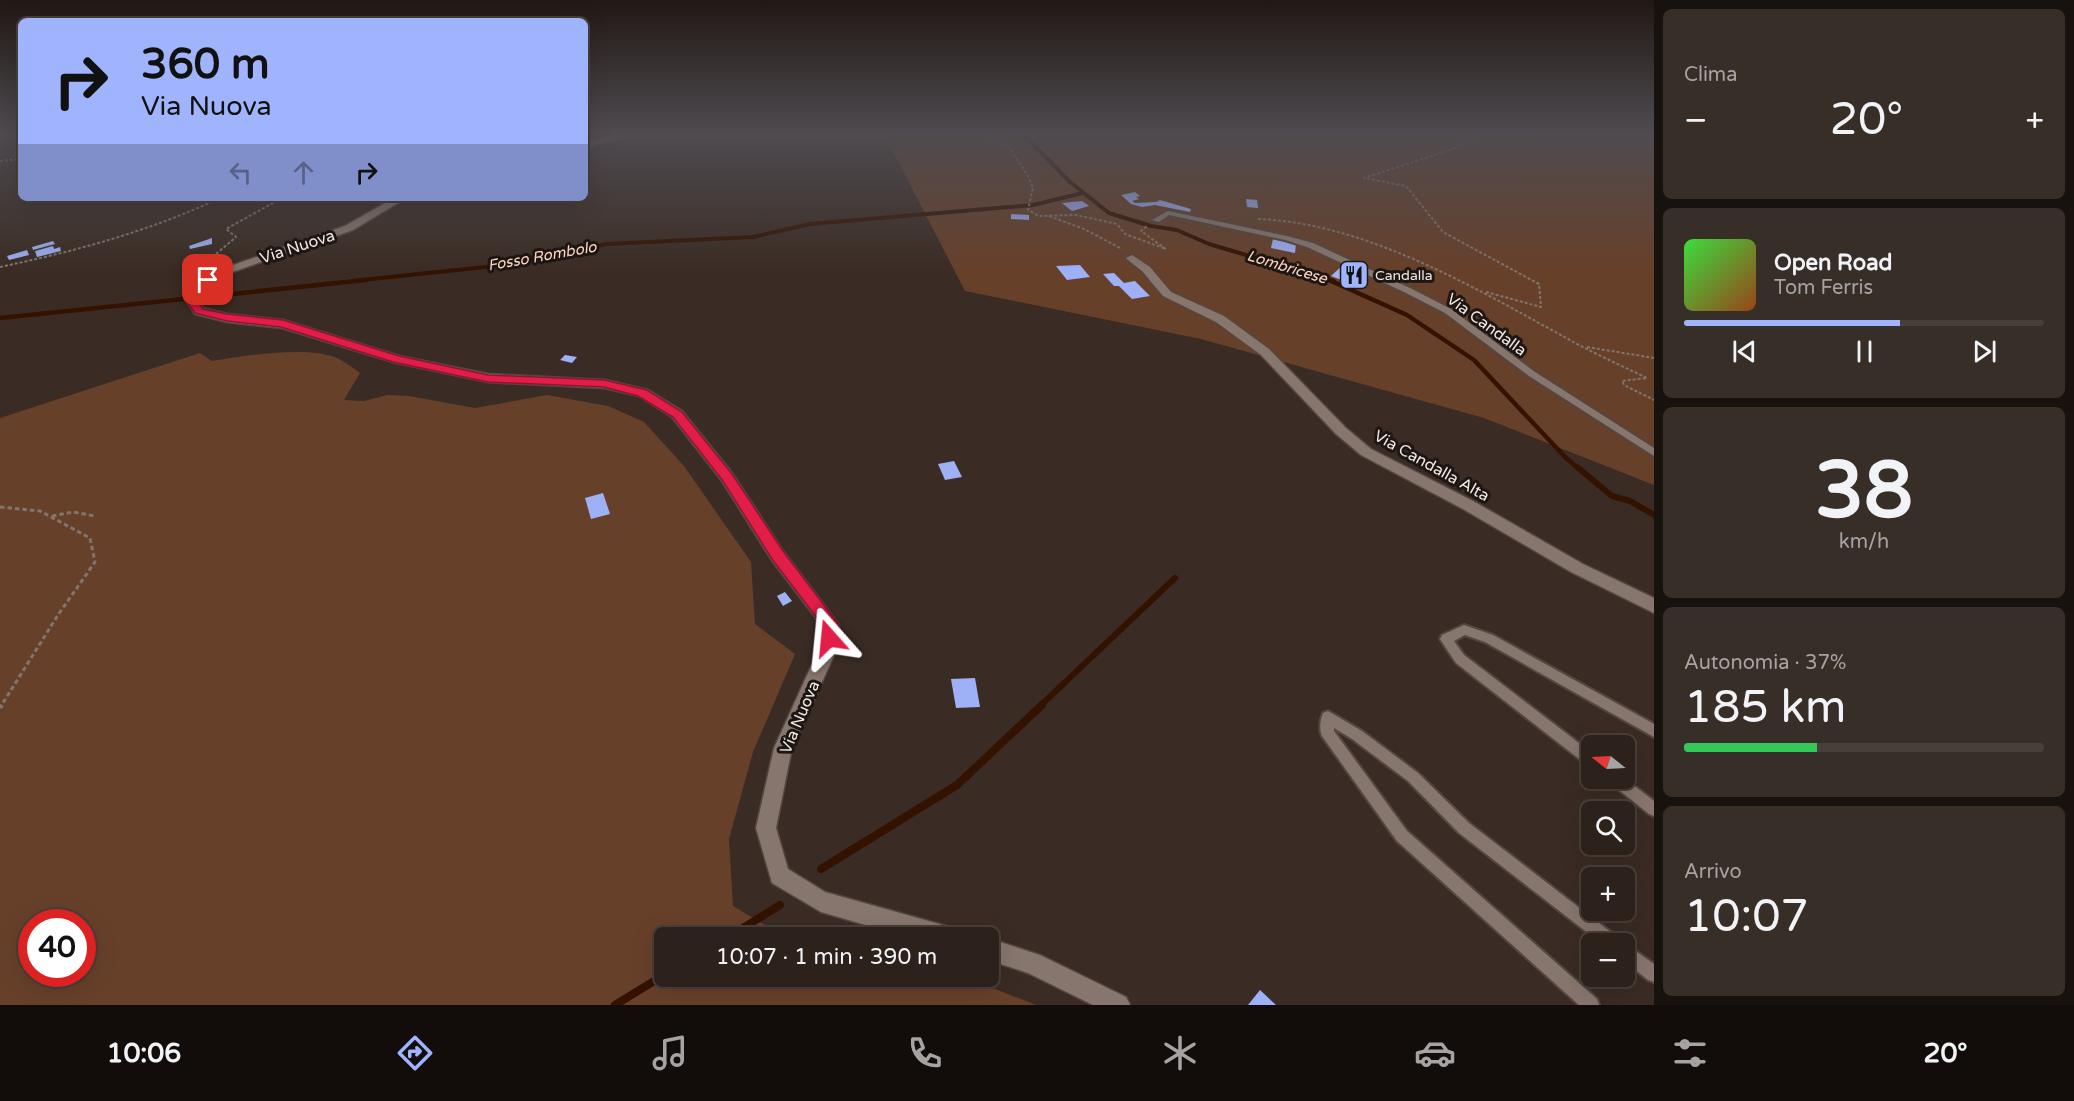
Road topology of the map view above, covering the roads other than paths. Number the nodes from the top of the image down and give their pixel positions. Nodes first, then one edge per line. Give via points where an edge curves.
1 (396, 201) edge
2 (1156, 220) dead end
3 (1132, 258) road end
4 (1654, 453) edge
5 (1654, 606) edge
6 (1654, 731) edge
7 (1581, 752) edge
8 (1628, 789) edge
9 (1654, 809) edge
10 (912, 927) edge
11 (1601, 933) edge
12 (999, 953) edge
13 (1635, 959) edge
14 (1654, 974) edge
15 (1118, 1005) edge
16 (1591, 1005) edge

1 - 10 street, Via Nuova via 349,228 220,273 196,287 191,299 199,311 283,324 397,359 488,378 604,384 643,393 677,414 727,477 777,555 831,625 827,651 783,748 766,828 779,876 821,901
2 - 4 lane, Via Candalla via 1168,213 1287,238 1364,269 1448,311 1532,374
3 - 5 street, Via Candalla Alta via 1167,294 1220,319 1265,352 1366,452
6 - 7 lane via 1489,638 1464,630 1446,639 1460,659
8 - 9 lane
11 - 16 lane via 1464,828 1413,777 1328,717 1327,732 1402,836
12 - 15 street via 1032,963
13 - 14 lane

